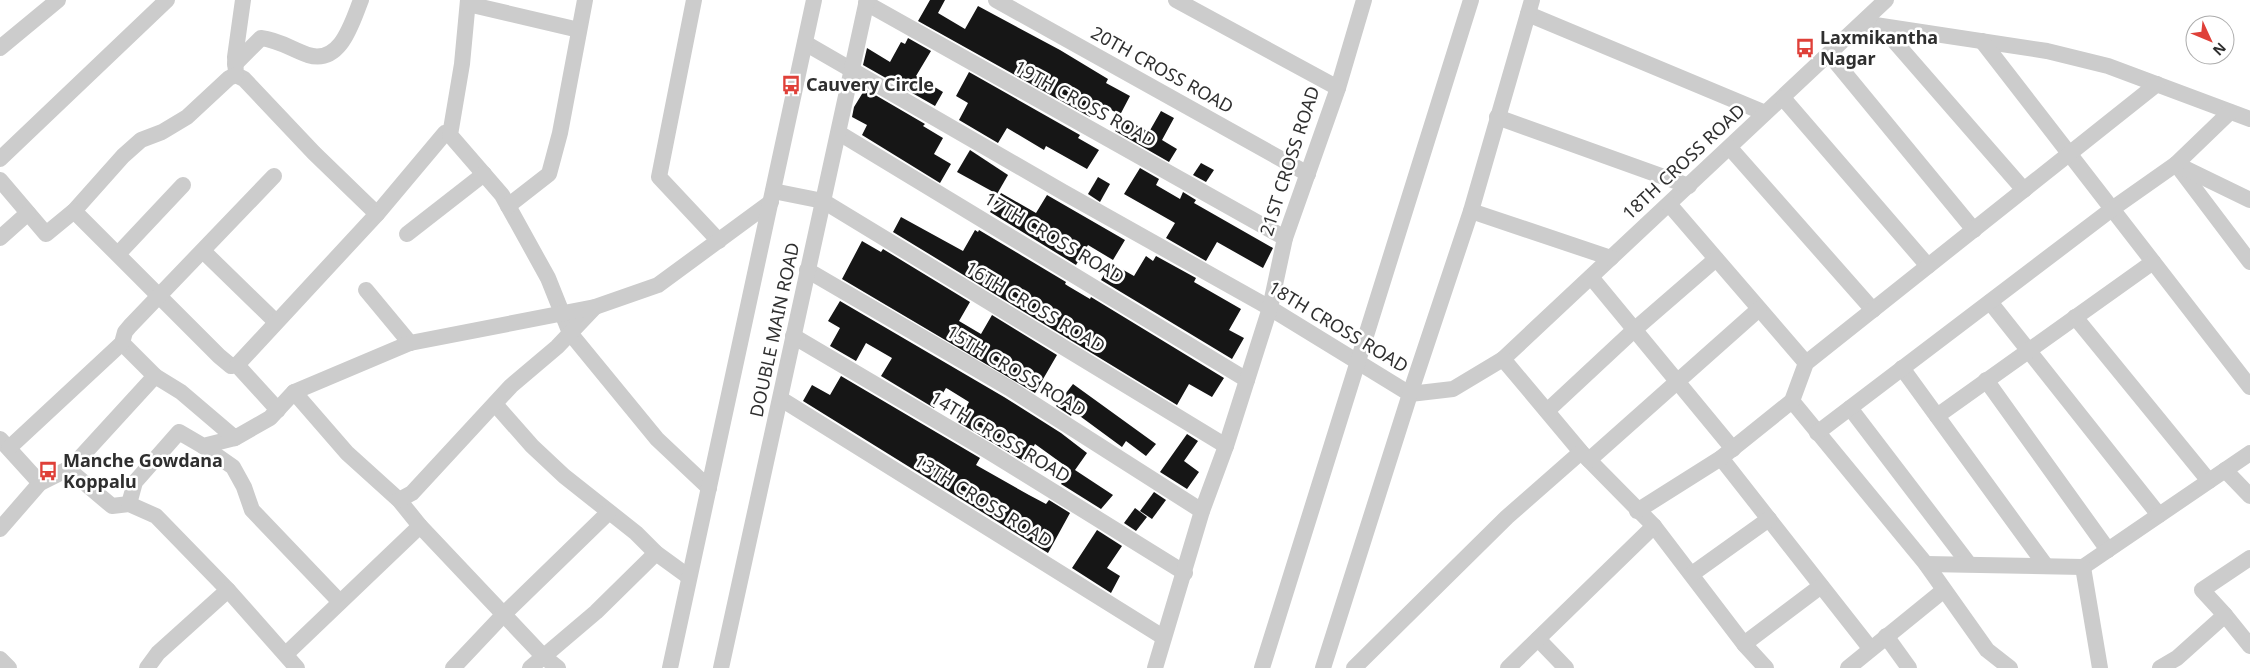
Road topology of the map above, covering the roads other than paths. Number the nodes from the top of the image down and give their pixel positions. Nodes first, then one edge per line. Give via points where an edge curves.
1 (58, 0) edge
2 (167, 0) edge
3 (243, 0) edge
4 (362, 0) edge
5 (585, 0) edge
6 (694, 0) edge
7 (814, 0) edge
8 (996, 0) edge
9 (1176, 0) edge
10 (1364, 0) edge
11 (1472, 0) edge
12 (1886, 0) edge
13 (468, 2) edge
14 (866, 2) edge
15 (1530, 7) edge
16 (1862, 24) junction
17 (1882, 27) junction
18 (579, 30) junction
19 (1982, 41) junction
20 (805, 43) junction
21 (0, 48) edge
22 (1829, 54) junction
23 (235, 70) junction
24 (851, 70) junction
25 (2157, 84) junction
26 (1338, 88) junction
27 (1783, 98) junction
28 (2230, 112) junction
29 (1765, 113) junction
30 (1497, 117) junction
31 (2250, 119) edge
32 (839, 133) junction
33 (450, 135) junction
34 (1730, 148) junction
35 (2069, 154) junction
36 (0, 159) edge
37 (2176, 164) junction
38 (484, 174) junction
39 (1308, 174) junction
40 (274, 176) dead end
41 (0, 180) edge
42 (183, 185) dead end
43 (1689, 186) junction
44 (2024, 190) junction
45 (772, 196) junction
46 (2250, 200) edge
47 (824, 202) junction
48 (1669, 204) junction
49 (508, 206) junction
50 (2112, 209) junction
51 (74, 211) junction
52 (1471, 211) junction
53 (28, 213) junction
54 (377, 214) junction
55 (1974, 230) junction
56 (407, 234) dead end
57 (0, 238) edge
58 (1285, 238) junction
59 (719, 241) junction
60 (203, 251) junction
61 (119, 254) junction
62 (1611, 258) junction
63 (1716, 259) junction
64 (2153, 262) junction
65 (2250, 262) edge
66 (1928, 266) junction
67 (807, 270) junction
68 (1591, 276) junction
69 (366, 290) dead end
70 (160, 294) junction
71 (1990, 302) junction
72 (595, 307) junction
73 (1270, 308) junction
74 (1759, 309) junction
75 (1873, 310) junction
76 (563, 312) junction
77 (2075, 317) junction
78 (276, 322) junction
79 (1634, 330) junction
80 (570, 333) junction
81 (793, 336) junction
82 (410, 342) junction
83 (122, 343) junction
84 (2029, 350) junction
85 (1503, 360) junction
86 (1358, 361) junction
87 (1806, 363) junction
88 (236, 365) junction
89 (1902, 368) junction
90 (155, 376) junction
91 (1247, 380) junction
92 (1986, 380) junction
93 (1676, 381) junction
94 (2250, 387) edge
95 (294, 392) junction
96 (1410, 394) junction
97 (781, 399) junction
98 (1792, 402) junction
99 (495, 404) junction
100 (1850, 408) junction
101 (278, 410) junction
102 (1547, 411) junction
103 (1937, 416) junction
104 (1818, 433) junction
105 (235, 438) junction
106 (4, 443) edge
107 (203, 446) junction
108 (1226, 446) junction
109 (1727, 453) junction
110 (2250, 453) edge
111 (1585, 456) junction
112 (68, 469) junction
113 (2225, 470) junction
114 (2209, 481) junction
115 (40, 483) junction
116 (709, 488) junction
117 (2250, 496) edge
118 (399, 500) junction
119 (129, 504) junction
120 (1202, 511) junction
121 (1637, 511) junction
122 (608, 512) junction
123 (2159, 515) junction
124 (1769, 519) junction
125 (420, 526) junction
126 (1654, 526) junction
127 (0, 529) edge
128 (2108, 550) junction
129 (656, 553) junction
130 (2250, 558) edge
131 (1926, 564) junction
132 (1970, 564) junction
133 (2046, 566) junction
134 (2083, 567) junction
135 (1185, 574) junction
136 (1692, 574) junction
137 (689, 577) junction
138 (1821, 586) junction
139 (228, 590) junction
140 (1944, 590) junction
141 (340, 602) junction
142 (505, 613) junction
143 (2225, 615) junction
144 (1886, 636) junction
145 (1164, 637) junction
146 (1538, 639) junction
147 (1744, 644) junction
148 (2250, 646) edge
149 (1870, 648) junction
150 (286, 654) junction
151 (543, 656) junction
152 (0, 659) edge
153 (2181, 663) edge
154 (10, 668) edge
155 (147, 668) edge
156 (297, 668) edge
157 (453, 668) edge
158 (530, 668) edge
159 (558, 668) edge
160 (670, 668) edge
161 (721, 668) edge
162 (1155, 668) edge
163 (1262, 668) edge
164 (1323, 668) edge
165 (1354, 668) edge
166 (1508, 668) edge
167 (1566, 668) edge
168 (1766, 668) edge
169 (1848, 668) edge
170 (1909, 668) edge
171 (2010, 668) edge
172 (2100, 668) edge
173 (2160, 668) edge

1 - 21 street
2 - 36 street
3 - 23 street
4 - 23 street via 346,40 324,56 310,55 276,40 261,38
5 - 18 street
6 - 59 street via 659,177
7 - 20 street, DOUBLE MAIN ROAD
8 - 39 street, 20TH CROSS ROAD
9 - 26 street, 21ST CROSS ROAD
10 - 26 street
11 - 86 street
12 - 16 street, 18TH CROSS ROAD
13 - 18 street
13 - 33 street
14 - 24 street, DOUBLE MAIN ROAD
14 - 58 street, 19TH CROSS ROAD
15 - 29 street
15 - 30 street
16 - 17 street
16 - 22 street, 18TH CROSS ROAD
17 - 19 street
17 - 44 street
18 - 49 street via 549,174
19 - 25 street via 2047,51 2108,66
19 - 35 street
20 - 24 street, 18TH CROSS ROAD
20 - 45 street, DOUBLE MAIN ROAD
22 - 27 street, 18TH CROSS ROAD
22 - 55 street
23 - 51 street via 187,117 141,140
23 - 54 street
24 - 32 street, DOUBLE MAIN ROAD
24 - 73 street, 18TH CROSS ROAD
25 - 28 street
25 - 35 street
26 - 39 street, 21ST CROSS ROAD
27 - 29 street, 18TH CROSS ROAD
27 - 66 street
28 - 31 street
28 - 37 street
29 - 34 street, 18TH CROSS ROAD
30 - 43 street
30 - 52 street
32 - 47 street, DOUBLE MAIN ROAD
32 - 91 street, 17TH CROSS ROAD
33 - 38 street
33 - 54 street via 445,133
34 - 43 street, 18TH CROSS ROAD
34 - 75 street
35 - 44 street
35 - 50 street
37 - 46 street
37 - 50 street
37 - 65 street
38 - 49 street
38 - 56 street
39 - 58 street, 21ST CROSS ROAD
40 - 60 street
41 - 53 street
42 - 61 street
43 - 48 street, 18TH CROSS ROAD
44 - 55 street
45 - 47 street, 16TH CROSS ROAD
45 - 59 street
45 - 116 street, DOUBLE MAIN ROAD
47 - 67 street, DOUBLE MAIN ROAD
47 - 108 street, 16TH CROSS ROAD
48 - 62 street, 18TH CROSS ROAD
48 - 63 street
49 - 76 street
50 - 64 street
50 - 71 street
51 - 53 street via 46,234
51 - 61 street
52 - 62 street
52 - 96 street
53 - 57 street
54 - 78 street
55 - 66 street
58 - 73 street, 21ST CROSS ROAD
59 - 72 street via 658,285
60 - 70 street
60 - 78 street
61 - 70 street
62 - 68 street, 18TH CROSS ROAD
63 - 74 street
63 - 79 street
64 - 77 street
64 - 94 street
66 - 75 street
67 - 81 street, DOUBLE MAIN ROAD
67 - 120 street, 15TH CROSS ROAD via 1009,388
68 - 79 street
68 - 85 street, 18TH CROSS ROAD
69 - 82 street
70 - 83 street via 125,332
70 - 88 street via 219,356 231,366
71 - 84 street
71 - 89 street
72 - 76 street
72 - 80 street
73 - 86 street, 18TH CROSS ROAD
73 - 91 street, 21ST CROSS ROAD
74 - 87 street
74 - 93 street
75 - 87 street
76 - 80 street
76 - 82 street
77 - 84 street
77 - 114 street
78 - 88 street
79 - 93 street
79 - 102 street
80 - 99 street
80 - 116 street via 657,439
81 - 97 street, DOUBLE MAIN ROAD
81 - 135 street, 14TH CROSS ROAD via 988,451
82 - 95 street
83 - 90 street
83 - 106 street
84 - 92 street
84 - 123 street
85 - 96 street, 18TH CROSS ROAD via 1453,389
85 - 102 street
86 - 96 street, 18TH CROSS ROAD
86 - 163 street
87 - 98 street
88 - 101 street
89 - 100 street
89 - 103 street
90 - 105 street via 181,392
90 - 112 street
91 - 108 street, 21ST CROSS ROAD
92 - 103 street
92 - 128 street
93 - 109 street
93 - 111 street
95 - 101 street
95 - 118 street via 347,452
96 - 164 street
97 - 145 street, 13TH CROSS ROAD
97 - 161 street, DOUBLE MAIN ROAD
98 - 104 street
98 - 109 street
99 - 118 street via 412,493
99 - 122 street via 532,446
100 - 104 street
100 - 132 street
101 - 105 street
102 - 111 street
103 - 133 street
104 - 131 street
105 - 107 street
106 - 115 street
107 - 119 street via 179,432 135,482
107 - 141 street via 233,467 252,510
108 - 120 street, 21ST CROSS ROAD
109 - 121 street
109 - 124 street
110 - 113 street
111 - 121 street
111 - 165 street via 1507,518
112 - 115 street
112 - 119 street via 112,506
113 - 114 street
113 - 117 street
114 - 123 street
115 - 127 street
116 - 137 street, DOUBLE MAIN ROAD
118 - 125 street
119 - 139 street via 156,516
120 - 135 street, 21ST CROSS ROAD
121 - 126 street
122 - 129 street
122 - 142 street
123 - 128 street
124 - 136 street
124 - 138 street
125 - 141 street
125 - 142 street
126 - 136 street
126 - 146 street
128 - 134 street
129 - 137 street
129 - 151 street via 596,612
130 - 143 street via 2202,590
131 - 132 street
131 - 140 street
132 - 133 street
133 - 134 street
134 - 172 street
135 - 145 street, 21ST CROSS ROAD
136 - 147 street
137 - 160 street, DOUBLE MAIN ROAD
138 - 147 street
138 - 149 street
139 - 150 street
139 - 155 street via 158,653
140 - 144 street
140 - 171 street via 1987,650
141 - 150 street
142 - 151 street
142 - 157 street
143 - 148 street
143 - 153 street
144 - 149 street
144 - 170 street
145 - 162 street, 21ST CROSS ROAD
146 - 166 street
146 - 167 street
147 - 168 street
149 - 169 street
150 - 156 street
151 - 158 street
151 - 159 street
152 - 154 street
153 - 173 street

